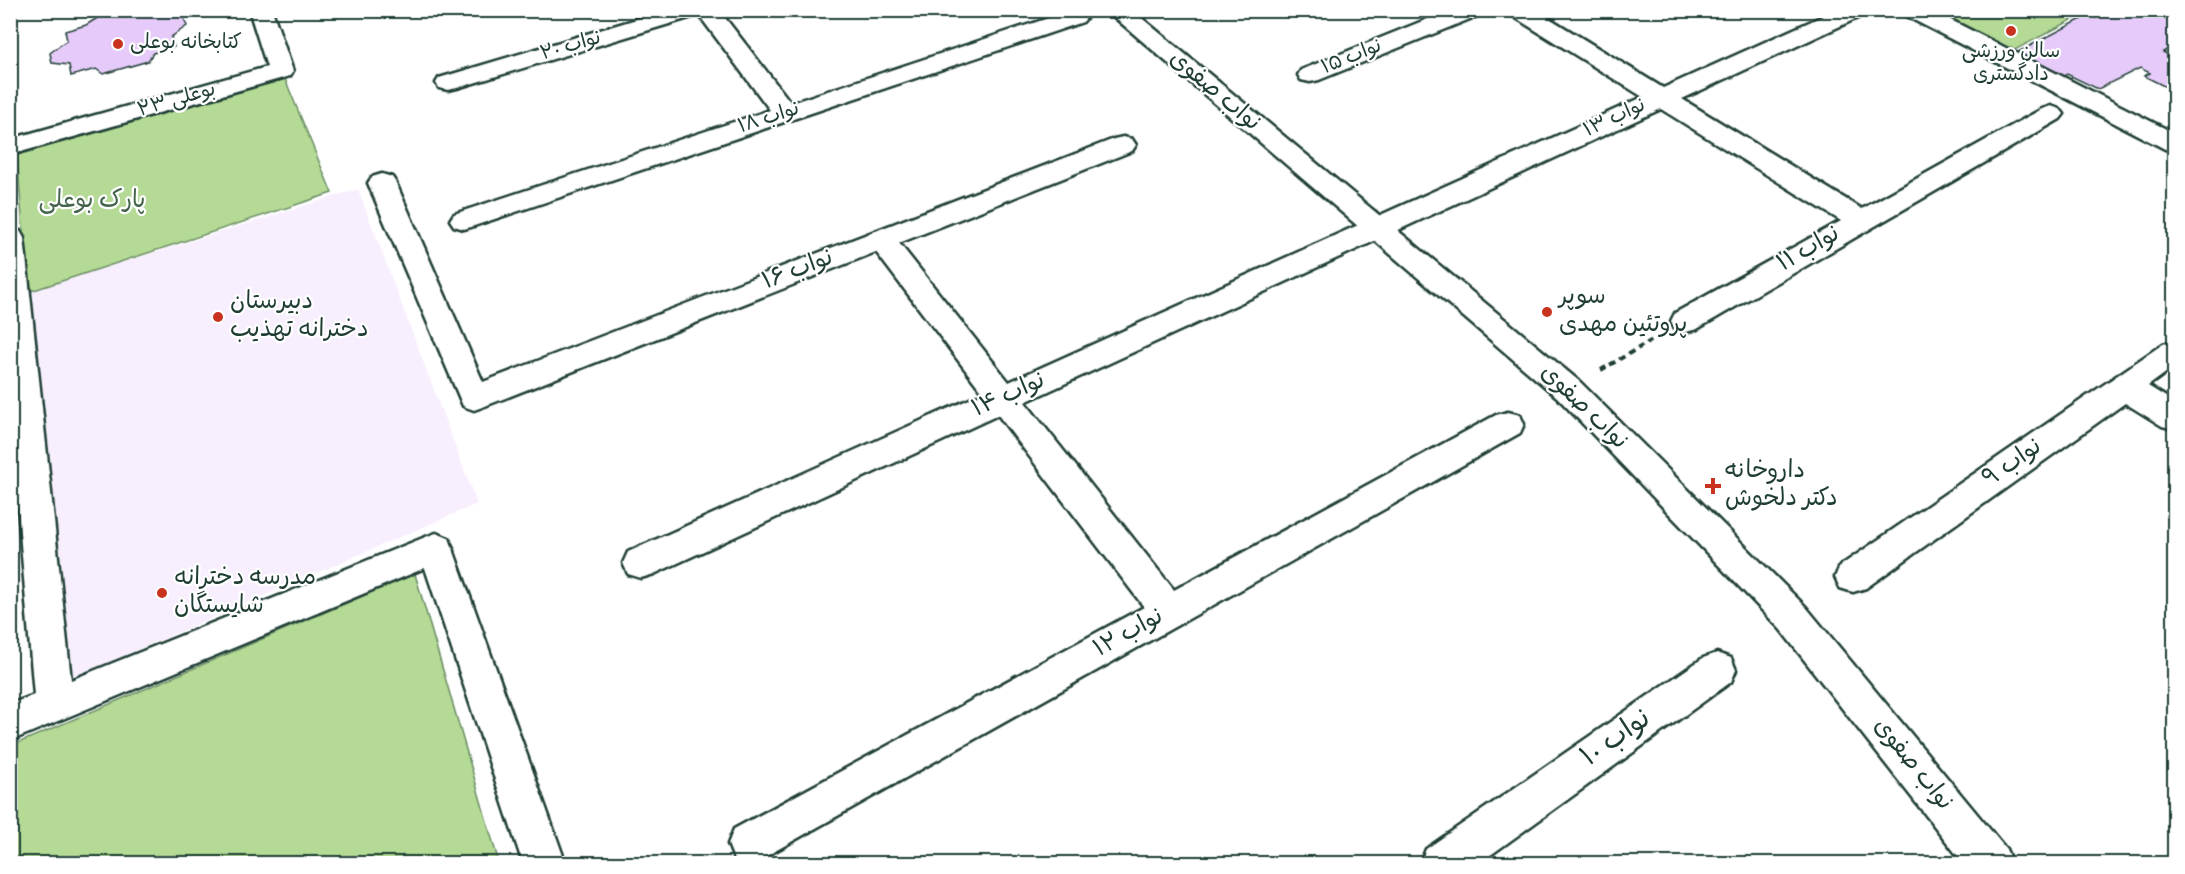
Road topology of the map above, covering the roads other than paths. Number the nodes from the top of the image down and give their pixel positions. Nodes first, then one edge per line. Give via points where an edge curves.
1 (260, 10) edge
2 (693, 10) edge
3 (707, 10) edge
4 (1117, 10) edge
5 (1472, 10) edge
6 (1519, 10) edge
7 (1912, 10) edge
8 (1854, 11) edge
9 (1075, 17) dead end
10 (1310, 75) dead end
11 (448, 83) dead end
12 (1662, 98) junction
13 (786, 113) junction
14 (2051, 114) dead end
15 (2175, 143) edge
16 (1123, 145) dead end
17 (10, 147) edge
18 (382, 183) dead end
19 (464, 220) dead end
20 (1860, 220) junction
21 (1377, 228) junction
22 (10, 238) edge
23 (881, 239) junction
24 (1686, 321) road end
25 (2175, 352) edge
26 (2125, 387) junction
27 (1004, 398) junction
28 (2175, 417) edge
29 (1508, 424) dead end
30 (641, 563) dead end
31 (1852, 577) dead end
32 (1169, 612) junction
33 (1717, 670) dead end
34 (54, 705) junction
35 (10, 723) edge
36 (749, 844) dead end
37 (545, 864) edge
38 (1441, 864) edge
39 (1992, 864) edge

1 - 17 street, بوعلی ۲۳ via 281,71
2 - 11 street, نواب ۲۰
3 - 13 street
4 - 21 street, نواب صفوی
5 - 10 street, نواب ۱۵
6 - 12 street
7 - 15 street
8 - 12 street, نواب ۱۳
9 - 13 street, نواب ۱۸
12 - 20 street
12 - 21 street, نواب ۱۳
13 - 19 street, نواب ۱۸
14 - 20 street, نواب ۱۱
16 - 23 street, نواب ۱۶
18 - 23 street, نواب ۱۶ via 474,398
20 - 24 street, نواب ۱۱
21 - 27 street, نواب ۱۴
21 - 39 street, نواب صفوی via 1568,389 1793,618
22 - 34 street
23 - 27 street
25 - 26 street, نواب ۹
26 - 28 street
26 - 31 street, نواب ۹
27 - 30 street, نواب ۱۴
27 - 32 street
29 - 32 street, نواب ۱۲
32 - 36 street, نواب ۱۲
33 - 38 street, نواب ۱۰
34 - 35 street
34 - 37 street via 436,548

